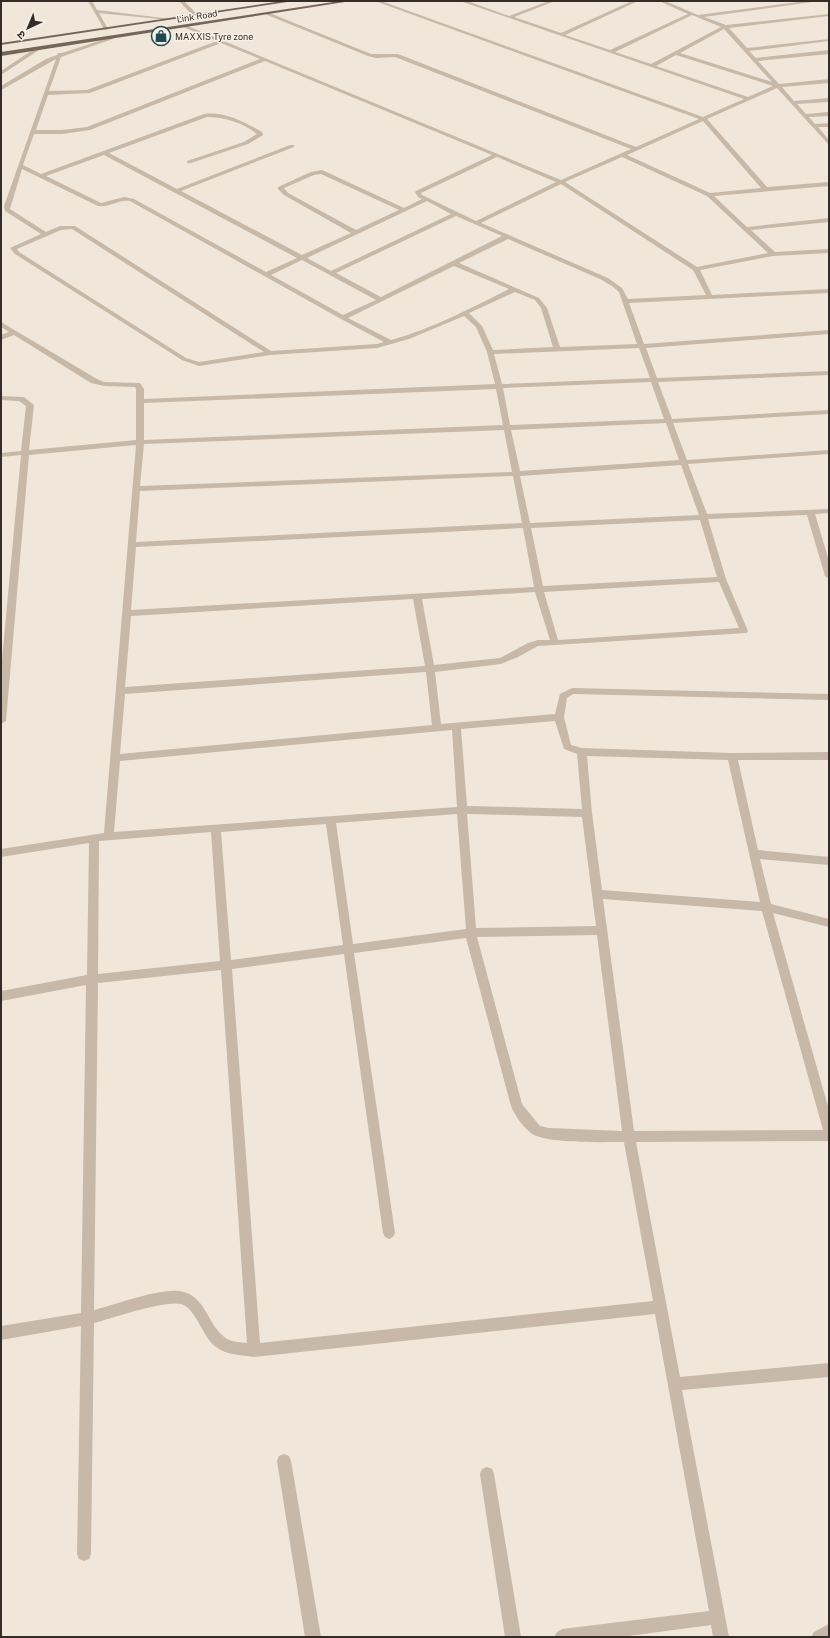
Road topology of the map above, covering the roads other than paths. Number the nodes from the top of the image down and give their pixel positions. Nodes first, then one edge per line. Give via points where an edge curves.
1 (90, 1) edge
2 (181, 1) edge
3 (292, 1) edge
4 (349, 1) edge
5 (377, 1) edge
6 (462, 1) edge
7 (553, 1) edge
8 (636, 1) edge
9 (661, 1) edge
10 (817, 1) edge
11 (95, 11) junction
12 (267, 13) junction
13 (195, 15) junction
14 (694, 15) junction
15 (829, 15) edge
16 (510, 18) junction
17 (170, 19) junction
18 (186, 26) junction
19 (725, 27) junction
20 (106, 29) junction
21 (560, 35) junction
22 (111, 38) junction
23 (829, 40) edge
24 (221, 41) junction
25 (1, 44) edge
26 (39, 48) junction
27 (746, 50) junction
28 (610, 52) junction
29 (829, 52) edge
30 (676, 53) junction
31 (1, 54) edge
32 (60, 54) junction
33 (265, 59) junction
34 (755, 60) junction
35 (651, 66) junction
36 (1, 73) edge
37 (829, 81) edge
38 (778, 86) junction
39 (1, 88) edge
40 (46, 93) junction
41 (748, 100) junction
42 (829, 100) edge
43 (793, 103) junction
44 (829, 114) edge
45 (805, 116) junction
46 (704, 119) junction
47 (829, 125) edge
48 (814, 126) junction
49 (32, 132) junction
50 (829, 143) edge
51 (292, 146) dead end
52 (636, 149) junction
53 (104, 152) junction
54 (623, 154) junction
55 (497, 155) junction
56 (189, 162) dead end
57 (20, 166) junction
58 (41, 176) junction
59 (561, 182) junction
60 (829, 184) edge
61 (765, 189) junction
62 (176, 191) junction
63 (709, 195) junction
64 (427, 199) junction
65 (404, 210) junction
66 (456, 214) junction
67 (829, 220) edge
68 (476, 223) junction
69 (746, 229) junction
70 (356, 233) junction
71 (45, 234) junction
72 (508, 236) junction
73 (829, 252) edge
74 (773, 254) junction
75 (302, 258) junction
76 (454, 263) junction
77 (696, 269) junction
78 (330, 274) junction
79 (266, 275) junction
80 (515, 289) junction
81 (829, 291) edge
82 (710, 297) junction
83 (381, 300) junction
84 (625, 301) junction
85 (465, 313) junction
86 (344, 318) junction
87 (1, 324) edge
88 (15, 332) junction
89 (829, 332) edge
90 (1, 338) edge
91 (392, 343) junction
92 (642, 346) junction
93 (557, 349) junction
94 (490, 352) junction
95 (270, 353) junction
96 (829, 373) edge
97 (654, 380) junction
98 (499, 387) junction
99 (1, 398) edge
100 (140, 401) junction
101 (829, 412) edge
102 (669, 420) junction
103 (506, 427) junction
104 (140, 442) junction
105 (25, 452) junction
106 (829, 452) edge
107 (1, 455) edge
108 (684, 462) junction
109 (516, 474) junction
110 (137, 489) junction
111 (829, 511) edge
112 (811, 513) junction
113 (704, 518) junction
114 (528, 526) junction
115 (132, 544) junction
116 (829, 576) edge
117 (722, 579) junction
118 (539, 590) junction
119 (417, 596) junction
120 (127, 613) junction
121 (555, 643) junction
122 (430, 669) junction
123 (121, 691) junction
124 (829, 697) edge
125 (1, 717) edge
126 (559, 717) junction
127 (456, 726) junction
128 (437, 727) junction
129 (582, 752) junction
130 (829, 756) edge
131 (732, 757) junction
132 (116, 758) junction
133 (462, 810) junction
134 (587, 813) junction
135 (330, 819) junction
136 (216, 828) junction
137 (109, 836) junction
138 (94, 838) junction
139 (1, 853) edge
140 (753, 854) junction
141 (829, 861) edge
142 (597, 894) junction
143 (766, 907) junction
144 (829, 923) edge
145 (602, 930) junction
146 (471, 933) junction
147 (348, 949) junction
148 (226, 965) junction
149 (92, 979) junction
150 (1, 996) edge
151 (829, 1131) edge
152 (829, 1135) edge
153 (630, 1136) junction
154 (389, 1234) dead end
155 (660, 1307) junction
156 (87, 1319) junction
157 (1, 1333) edge
158 (254, 1350) junction
159 (829, 1370) edge
160 (674, 1384) junction
161 (284, 1461) dead end
162 (487, 1474) dead end
163 (84, 1554) dead end
164 (716, 1617) junction
165 (829, 1632) edge
166 (313, 1637) edge
167 (513, 1637) edge
168 (562, 1637) edge
169 (721, 1637) edge
170 (819, 1637) edge

1 - 11 street
2 - 13 street
3 - 13 main road, Link Road
4 - 12 main road, Link Road
5 - 46 street
6 - 16 street
7 - 16 street
8 - 21 street
9 - 14 street
10 - 14 street
11 - 17 street
11 - 20 street
12 - 18 main road, Link Road
12 - 52 street via 372,56 396,56
13 - 17 main road, Link Road
14 - 19 street
14 - 28 street
15 - 19 street
16 - 21 street
17 - 20 main road, Link Road
18 - 22 main road, Link Road
18 - 24 street
19 - 27 street
19 - 30 street
20 - 25 main road, Link Road
21 - 28 street
22 - 26 main road, Link Road
22 - 32 street
23 - 27 street
24 - 33 street
24 - 40 street via 88,92
26 - 31 main road, Link Road
26 - 36 street
27 - 34 street
28 - 35 street
29 - 34 street
30 - 35 street
30 - 38 street
32 - 39 street via 36,65
32 - 40 street
33 - 49 street via 88,129
33 - 55 street
34 - 38 street
35 - 41 street
37 - 38 street
38 - 41 street
38 - 43 street
40 - 49 street
41 - 46 street
42 - 43 street
43 - 45 street
44 - 45 street
45 - 48 street
46 - 52 street
46 - 61 street
47 - 48 street
48 - 50 street
49 - 57 street
51 - 62 street
52 - 54 street
53 - 56 street via 206,114 226,118 260,133 246,143
53 - 58 street
53 - 62 street
54 - 59 street
54 - 63 street
55 - 59 street
55 - 64 street via 420,190 418,193
57 - 58 street
57 - 71 street via 7,210
58 - 79 street via 100,205 129,199
59 - 68 street
59 - 77 street
60 - 61 street
61 - 63 street
62 - 75 street
63 - 69 street
64 - 65 street
64 - 66 street
65 - 70 street
65 - 70 street via 322,172 313,173 280,188 286,194
66 - 68 street
66 - 78 street
67 - 69 street
68 - 72 street
69 - 74 street
70 - 75 street
71 - 95 street via 73,226
71 - 95 street via 14,247 14,250 184,359 208,364
72 - 76 street
72 - 84 street via 611,281 622,292
73 - 74 street
74 - 77 street
75 - 78 street
75 - 79 street
76 - 80 street
76 - 83 street
77 - 82 street
78 - 83 street
79 - 86 street
80 - 85 street
80 - 93 street via 541,303 547,314
81 - 82 street
82 - 84 street
83 - 86 street
84 - 92 street
85 - 91 street
85 - 94 street via 478,326
86 - 91 street
87 - 88 street
88 - 90 street
88 - 100 street via 94,381 104,384 136,385 140,389
89 - 92 street
91 - 95 street
92 - 93 street
92 - 97 street
93 - 94 street
94 - 98 street
96 - 97 street
97 - 98 street
97 - 102 street
98 - 100 street
98 - 103 street
99 - 105 street via 21,399 30,406
100 - 104 street
101 - 102 street
102 - 103 street
102 - 108 street
103 - 104 street
103 - 109 street
104 - 105 street
104 - 110 street
105 - 107 street
105 - 125 street
106 - 108 street
108 - 109 street
108 - 113 street
109 - 110 street
109 - 114 street
110 - 115 street
111 - 112 street
112 - 113 street
112 - 116 street
113 - 114 street
113 - 117 street
114 - 115 street
114 - 118 street
115 - 120 street
117 - 118 street
117 - 121 street via 744,631
118 - 119 street
118 - 121 street
119 - 120 street
119 - 122 street
120 - 123 street
121 - 122 street via 531,645 501,661
122 - 123 street
122 - 128 street
123 - 132 street
124 - 126 street via 572,691 563,696
126 - 127 street
126 - 129 street via 567,747
127 - 128 street
127 - 133 street
128 - 132 street
129 - 131 street
129 - 134 street
130 - 131 street
131 - 140 street
132 - 137 street
133 - 134 street
133 - 135 street
133 - 146 street
134 - 142 street
135 - 136 street
135 - 147 street
136 - 137 street
136 - 148 street
137 - 138 street
138 - 139 street
138 - 149 street
140 - 141 street
140 - 143 street
142 - 143 street
142 - 145 street
143 - 144 street
143 - 151 street
145 - 146 street
145 - 153 street
146 - 147 street
146 - 153 street via 517,1106 524,1117 536,1130 549,1134
147 - 148 street
147 - 154 street
148 - 149 street
148 - 158 street
149 - 150 street
149 - 156 street
152 - 153 street
153 - 155 street
155 - 158 street
155 - 160 street
156 - 157 street
156 - 158 street via 166,1298 182,1298 198,1308 215,1338 227,1346
156 - 163 street
159 - 160 street
160 - 164 street
161 - 166 street
162 - 167 street
164 - 168 street
164 - 169 street
165 - 170 street

